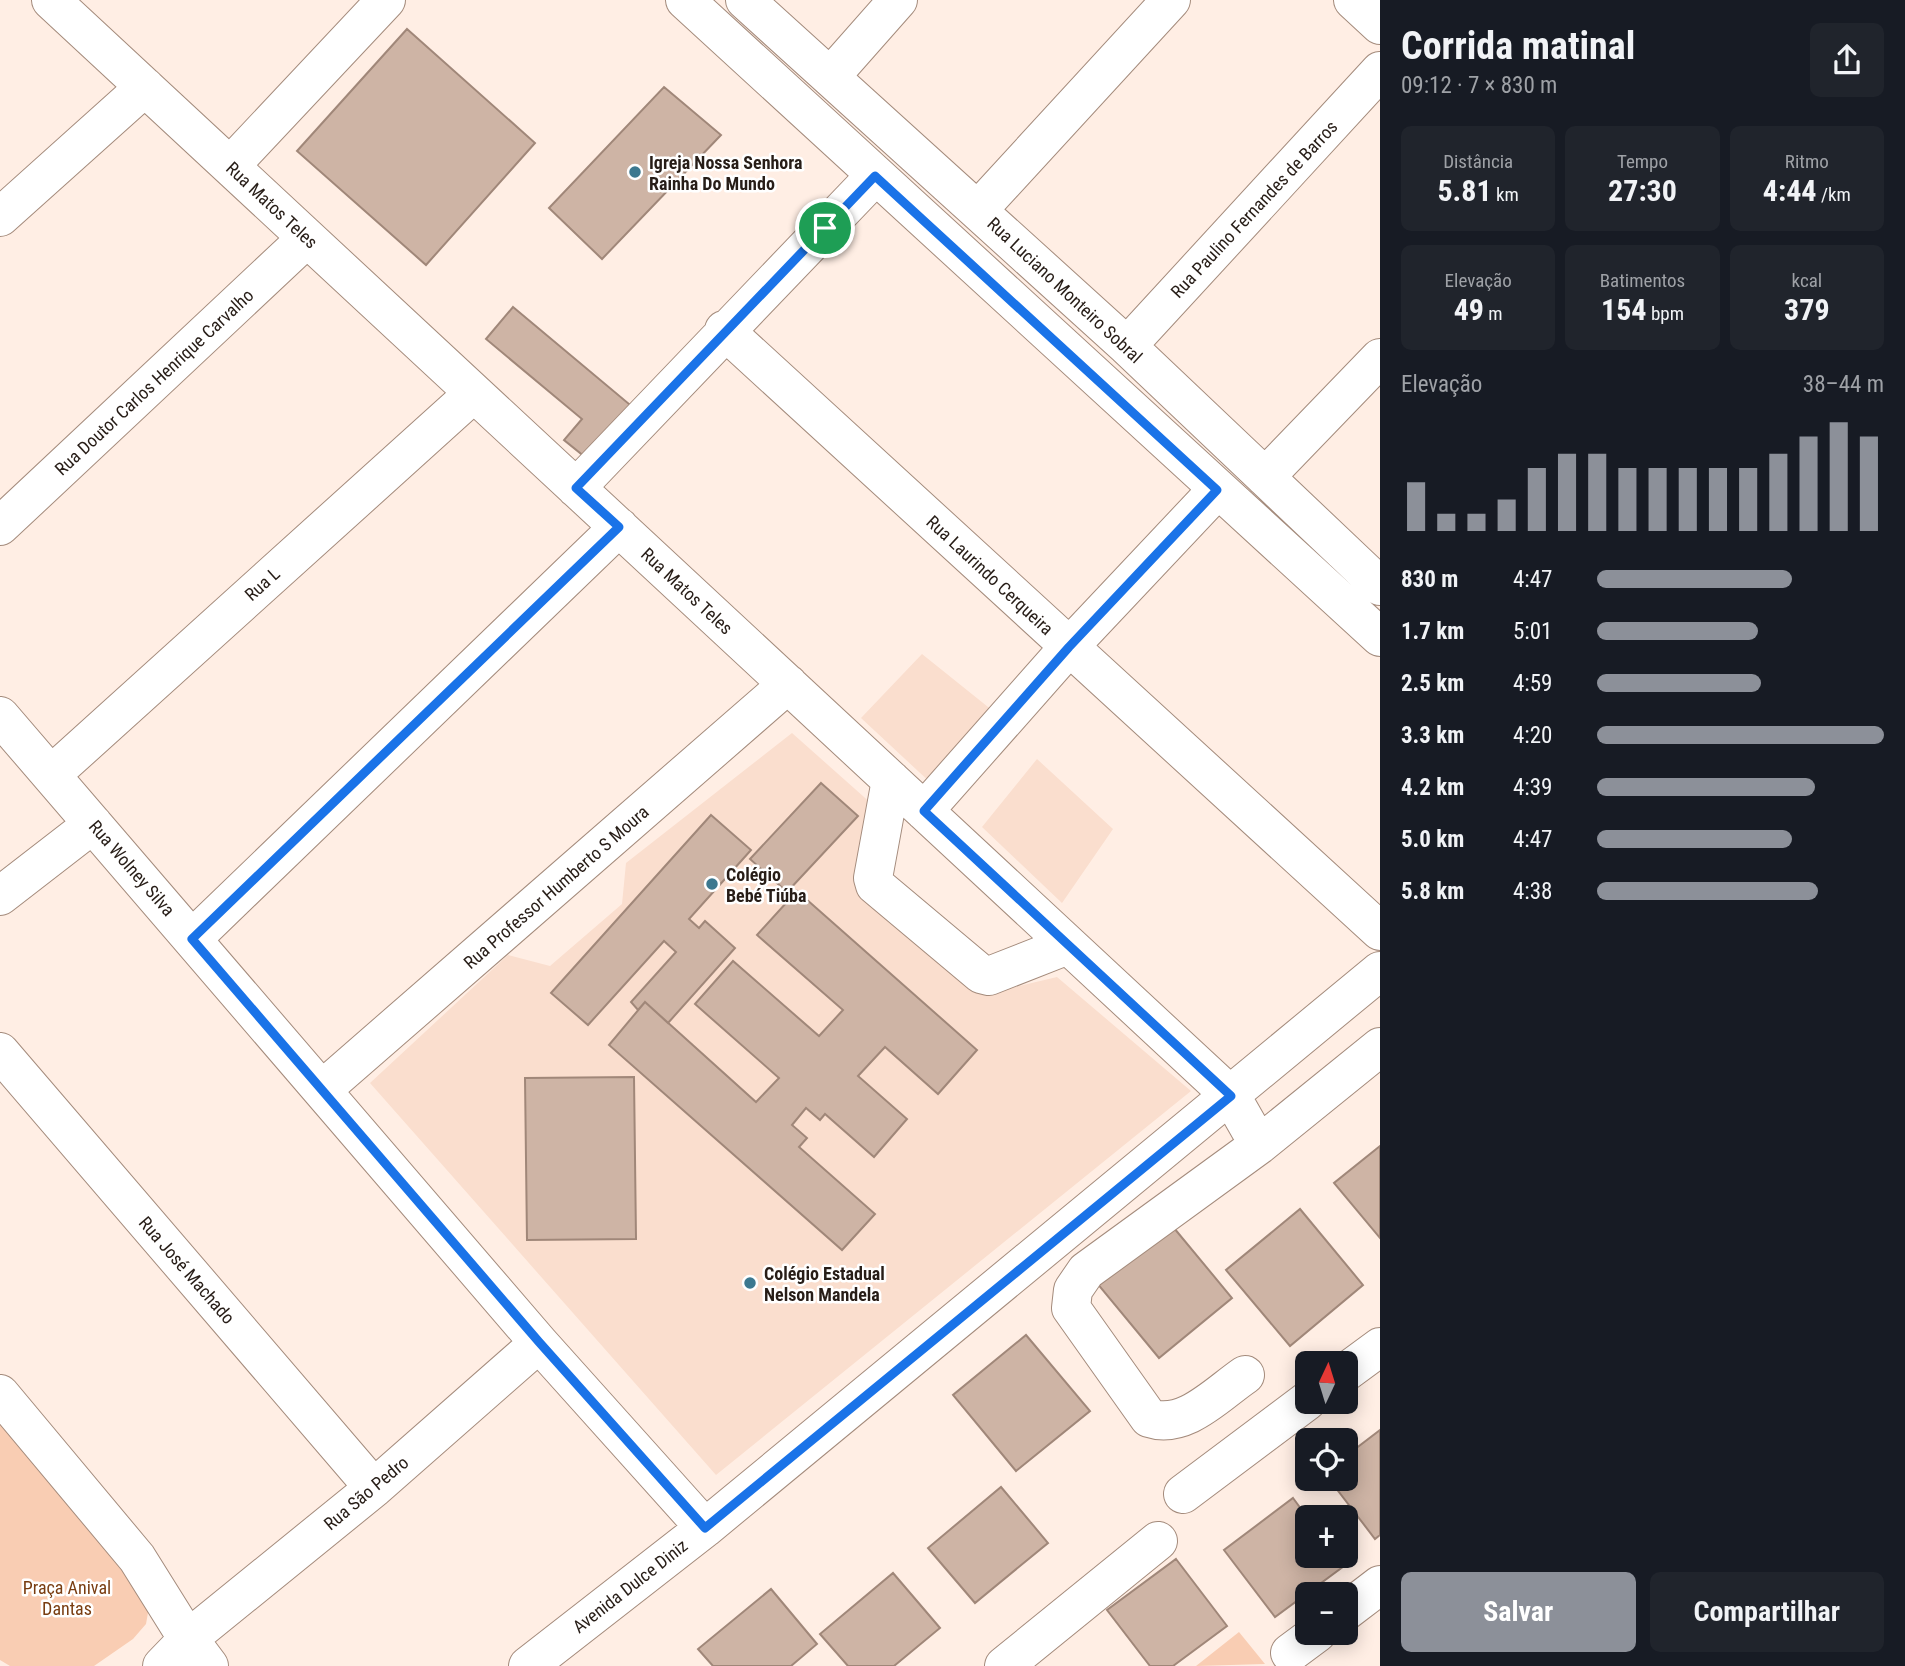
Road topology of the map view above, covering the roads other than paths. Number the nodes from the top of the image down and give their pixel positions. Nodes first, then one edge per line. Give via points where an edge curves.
1 (51, 0) edge
2 (685, 0) edge
3 (745, 0) edge
4 (898, 0) edge
5 (1171, 0) edge
6 (1353, 0) edge
7 (377, 3) edge
8 (1380, 26) edge
9 (830, 77) junction
10 (145, 87) junction
11 (1374, 90) edge
12 (230, 166) junction
13 (875, 176) junction
14 (978, 210) junction
15 (0, 216) edge
16 (307, 238) junction
17 (724, 330) junction
18 (1127, 346) junction
19 (1380, 358) edge
20 (474, 393) junction
21 (1265, 477) junction
22 (576, 488) junction
23 (1217, 490) junction
24 (0, 526) edge
25 (619, 527) junction
26 (1380, 586) edge
27 (1380, 637) edge
28 (1069, 647) junction
29 (788, 684) junction
30 (0, 716) edge
31 (51, 775) junction
32 (891, 780) junction
33 (924, 811) junction
34 (93, 824) junction
35 (0, 896) edge
36 (1380, 931) edge
37 (192, 939) junction
38 (1068, 945) junction
39 (1380, 971) edge
40 (1380, 1047) edge
41 (0, 1052) edge
42 (323, 1089) junction
43 (1231, 1096) junction
44 (1259, 1145) junction
45 (539, 1342) junction
46 (1380, 1348) edge
47 (1358, 1364) edge
48 (1245, 1375) dead end
49 (0, 1394) edge
50 (1295, 1410) edge
51 (374, 1488) junction
52 (1183, 1494) dead end
53 (705, 1528) junction
54 (1158, 1541) dead end
55 (1380, 1585) edge
56 (1358, 1602) edge
57 (199, 1652) edge
58 (162, 1666) edge
59 (528, 1666) edge
60 (1004, 1666) edge

1 - 10 street, Rua Matos Teles
2 - 13 street
3 - 9 street, Rua Luciano Monteiro Sobral
4 - 9 street
5 - 14 street
6 - 8 street
7 - 12 street
9 - 14 street, Rua Luciano Monteiro Sobral
10 - 12 street, Rua Matos Teles
10 - 15 street
11 - 18 street, Rua Paulino Fernandes de Barros
12 - 16 street, Rua Matos Teles
13 - 17 street
13 - 23 street
14 - 18 street, Rua Luciano Monteiro Sobral
16 - 20 street, Rua Matos Teles
16 - 24 street, Rua Doutor Carlos Henrique Carvalho
17 - 22 street
17 - 28 street, Rua Laurindo Cerqueira
18 - 21 street, Rua Luciano Monteiro Sobral
19 - 21 street
20 - 22 street, Rua Matos Teles
20 - 31 street, Rua L
21 - 26 street, Rua Luciano Monteiro Sobral
22 - 25 street, Rua Matos Teles
23 - 27 street
23 - 28 street
25 - 29 street, Rua Matos Teles
25 - 37 street
28 - 33 street
28 - 36 street, Rua Laurindo Cerqueira
29 - 32 street, Rua Matos Teles
29 - 42 street, Rua Professor Humberto S Moura
30 - 31 street, Rua Wolney Silva
31 - 34 street, Rua Wolney Silva
32 - 33 street, Rua Matos Teles
32 - 38 street via 875,885 981,974 989,976
33 - 38 street, Rua Matos Teles
34 - 35 street
34 - 37 street, Rua Wolney Silva
37 - 42 street, Rua Wolney Silva
38 - 43 street, Rua Matos Teles
39 - 43 street, Avenida Dulce Diniz
40 - 44 street
41 - 51 street, Rua José Machado
42 - 45 street, Rua Wolney Silva
43 - 44 street, Rua Matos Teles
43 - 53 street, Avenida Dulce Diniz
44 - 48 street via 1086,1271 1073,1290 1071,1308 1149,1418 1163,1422 1182,1419
45 - 51 street, Rua São Pedro
45 - 53 street, Rua Wolney Silva
46 - 47 street
49 - 57 street via 137,1558
50 - 52 street
51 - 57 street, Rua São Pedro
53 - 59 street, Avenida Dulce Diniz
54 - 60 street
55 - 56 street
57 - 58 street, Rua São Pedro

